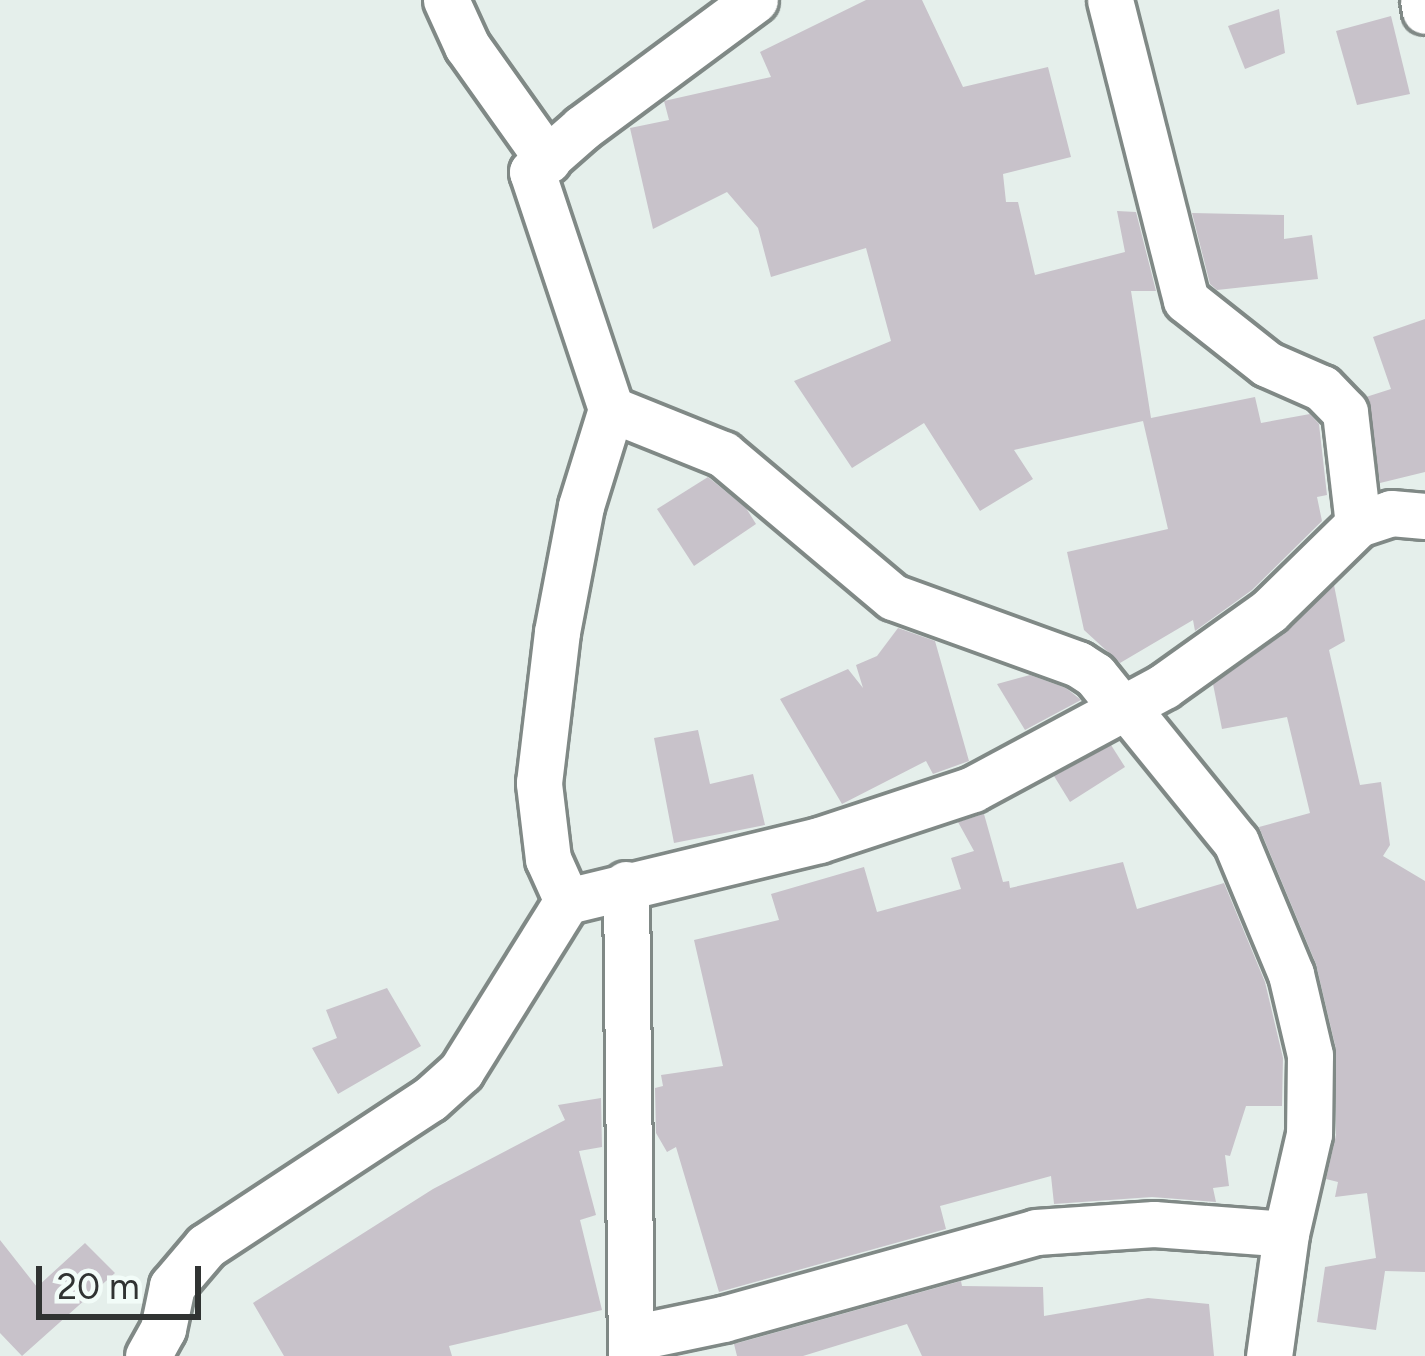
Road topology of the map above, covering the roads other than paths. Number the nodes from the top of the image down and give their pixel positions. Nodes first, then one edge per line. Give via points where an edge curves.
1 (446, 0) edge
2 (755, 0) edge
3 (1111, 0) edge
4 (1423, 0) edge
5 (1425, 11) edge
6 (548, 160) junction
7 (611, 409) junction
8 (1425, 516) edge
9 (1358, 524) junction
10 (1125, 709) junction
11 (626, 884) junction
12 (567, 901) junction
13 (1286, 1234) junction
14 (632, 1347) edge
15 (148, 1356) edge
16 (1269, 1356) edge

1 - 6 street via 467,46
2 - 6 street
3 - 9 street via 1186,300 1346,412
4 - 5 street
6 - 7 street via 532,172
7 - 10 street via 723,454 893,597 1078,664
7 - 12 street via 581,506 539,783 548,859
8 - 9 street via 1391,513
9 - 10 street via 1268,610
10 - 11 street via 973,789 819,840
10 - 13 street via 1236,842 1291,974 1310,1055 1309,1134
11 - 12 street
11 - 14 street
12 - 15 street via 461,1071 206,1246 172,1286
13 - 14 street via 1154,1224 1036,1232
13 - 16 street

